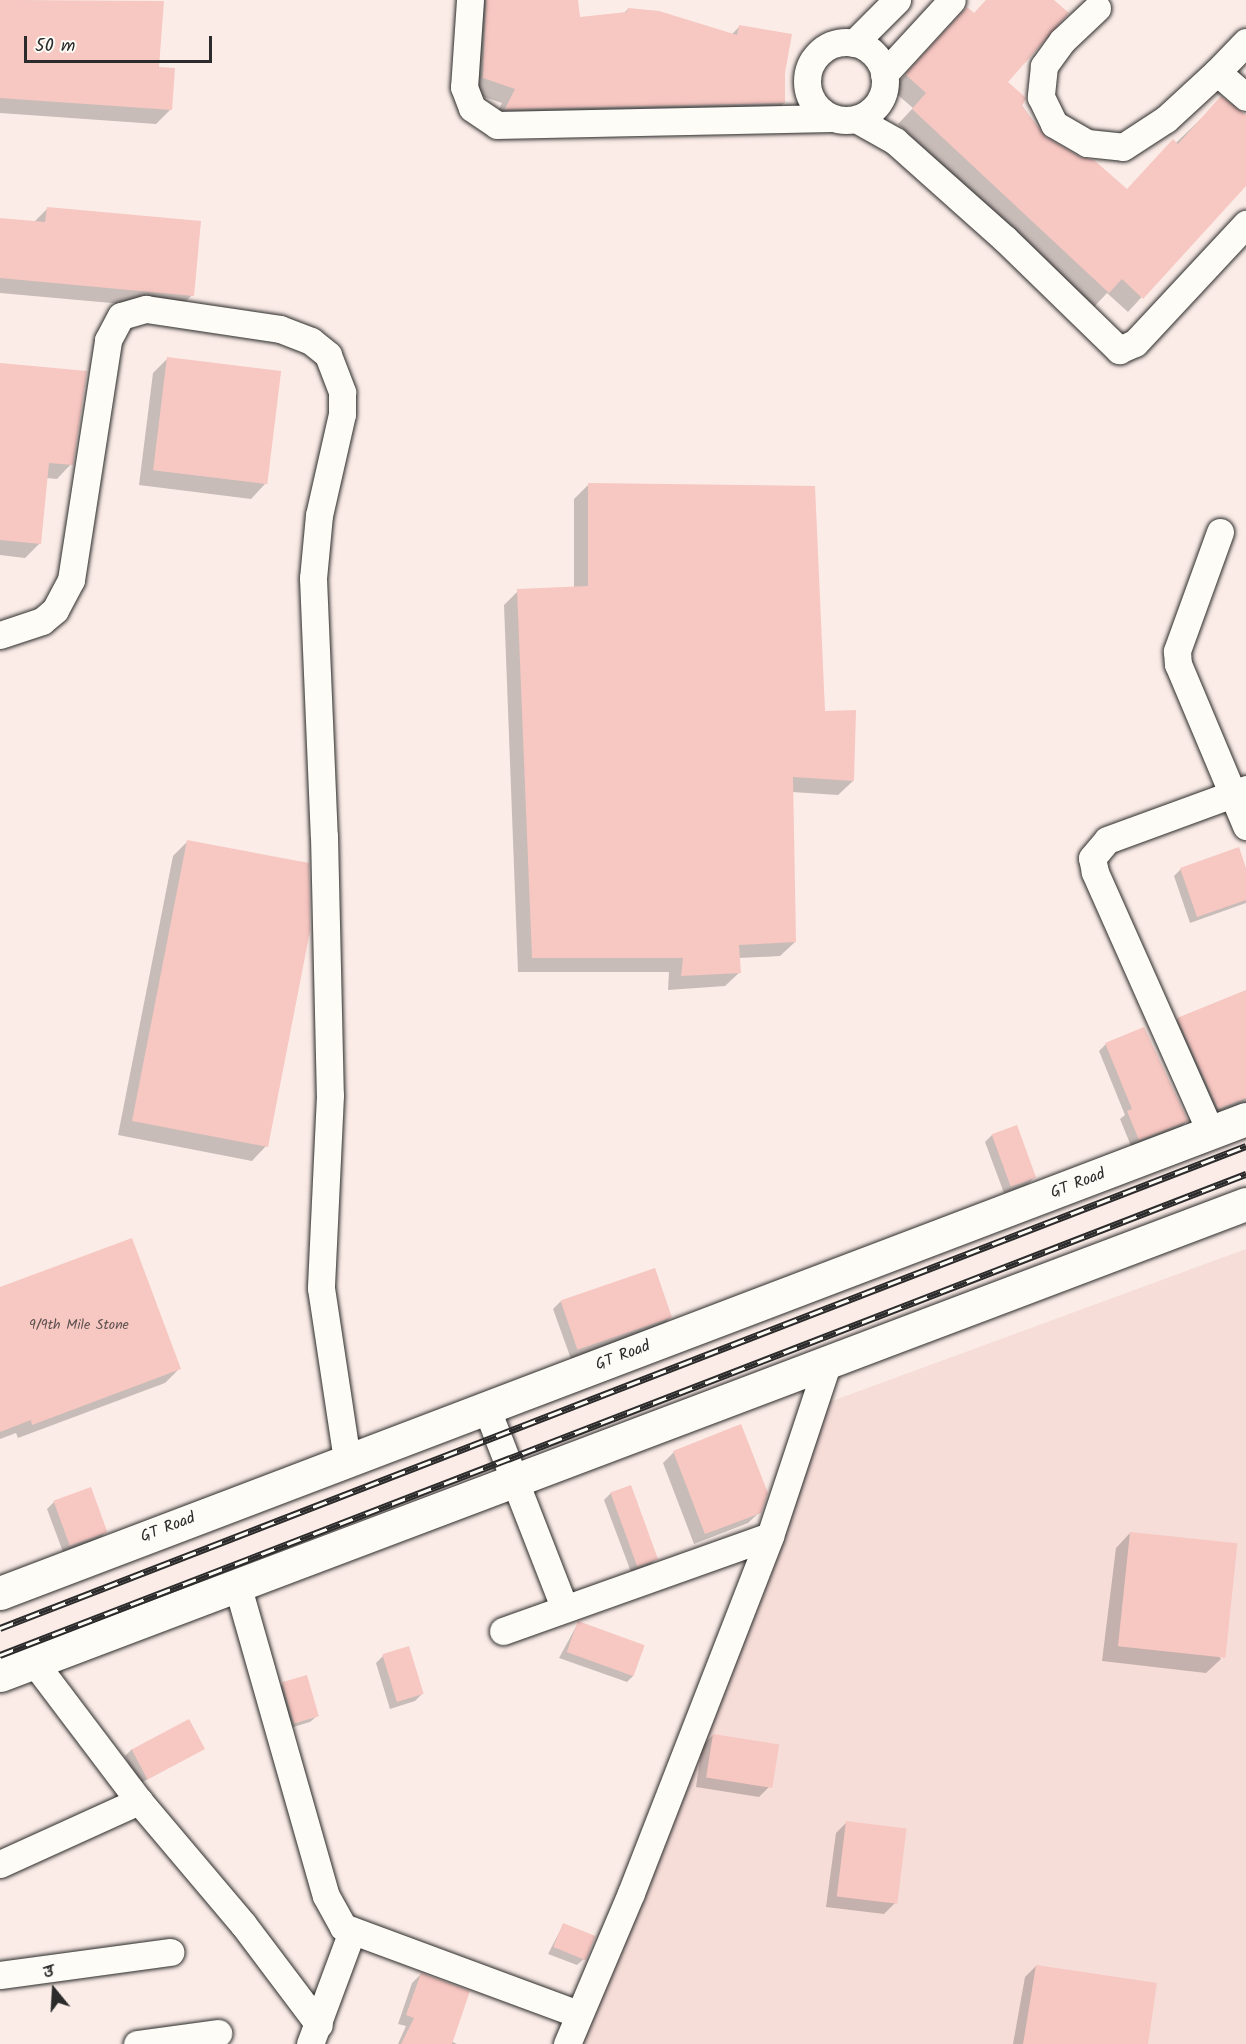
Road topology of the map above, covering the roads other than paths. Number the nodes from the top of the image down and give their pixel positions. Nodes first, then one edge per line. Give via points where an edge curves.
1 (470, 0) edge
2 (897, 0) edge
3 (952, 0) edge
4 (1098, 3) edge
5 (1246, 42) edge
6 (854, 43) junction
7 (1217, 72) junction
8 (884, 74) junction
9 (1246, 97) edge
10 (844, 118) junction
11 (1246, 224) edge
12 (1220, 532) dead end
13 (0, 635) edge
14 (1239, 792) edge
15 (1246, 826) edge
16 (1246, 1119) edge
17 (1211, 1133) junction
18 (1246, 1204) edge
19 (828, 1362) junction
20 (486, 1407) junction
21 (347, 1459) junction
22 (516, 1479) junction
23 (770, 1536) junction
24 (237, 1584) junction
25 (0, 1593) edge
26 (564, 1607) junction
27 (503, 1630) dead end
28 (34, 1662) junction
29 (0, 1675) edge
30 (139, 1801) junction
31 (0, 1864) edge
32 (352, 1931) junction
33 (170, 1952) dead end
34 (0, 1975) edge
35 (578, 2014) junction
36 (218, 2033) dead end
37 (314, 2035) edge
38 (137, 2044) edge
39 (567, 2044) edge

1 - 10 street via 464,87 472,108 497,125
2 - 6 street
3 - 8 street
4 - 7 street via 1044,66 1041,97 1054,124 1088,143 1123,147 1166,119
5 - 7 street
6 - 8 street via 876,56
6 - 10 street via 829,46 810,64 807,89 820,111
7 - 9 street
8 - 10 street via 878,104
10 - 11 street via 903,148 1004,238 1119,350 1135,343
12 - 14 street via 1177,651 1183,681
13 - 21 street via 42,621 55,610 71,580 108,340 121,316 146,309 280,329 311,341 328,355 342,392 342,414 316,532 313,578 330,1095 321,1288
14 - 15 street
14 - 17 street via 1107,840 1092,858
16 - 17 highway, GT Road
17 - 20 highway, GT Road
18 - 19 highway
19 - 22 highway
19 - 23 street
20 - 21 highway, GT Road
20 - 22 street
21 - 25 highway, GT Road
22 - 24 highway
22 - 26 street
23 - 26 street
23 - 35 street via 631,1893
24 - 28 highway
24 - 32 street via 326,1896 343,1927
26 - 27 street
28 - 29 highway
28 - 30 street
30 - 31 street
30 - 37 street via 243,1924
32 - 35 street
32 - 37 street
33 - 34 street
35 - 39 street
36 - 38 street

